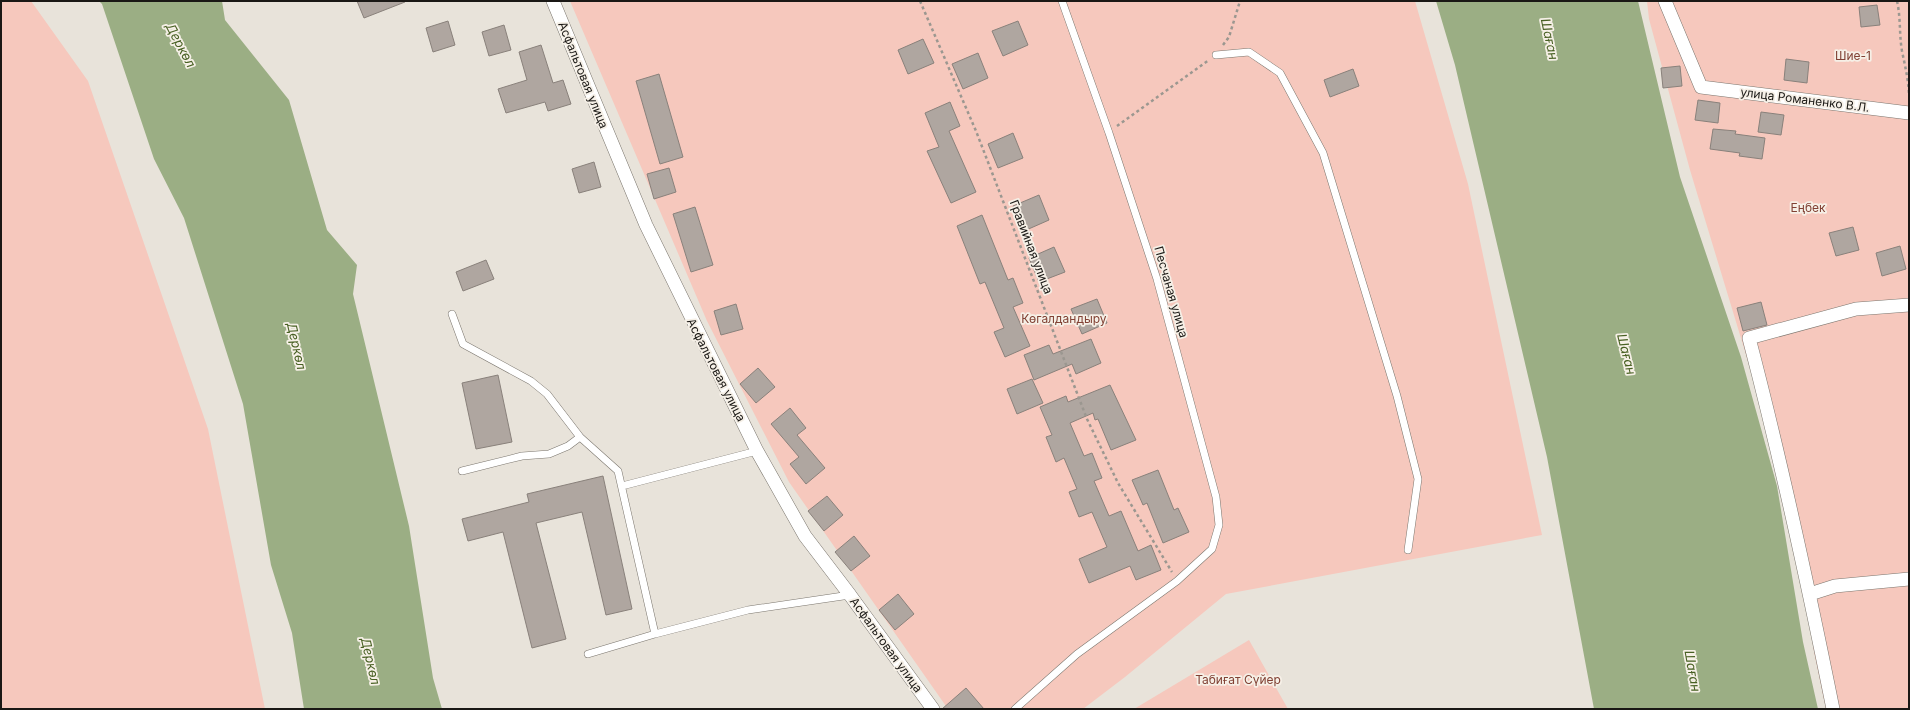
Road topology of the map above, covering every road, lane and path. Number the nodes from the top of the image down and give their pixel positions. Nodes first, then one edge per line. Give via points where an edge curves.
1 (553, 1) edge
2 (920, 1) edge
3 (1062, 1) edge
4 (1240, 1) edge
5 (1665, 1) edge
6 (1897, 1) edge
7 (1216, 54) junction
8 (1909, 94) edge
9 (1909, 113) edge
10 (1109, 133) junction
11 (1909, 305) edge
12 (452, 314) dead end
13 (580, 437) junction
14 (757, 451) junction
15 (462, 471) dead end
16 (622, 486) junction
17 (1408, 550) dead end
18 (1909, 579) edge
19 (1177, 581) junction
20 (1810, 594) junction
21 (850, 595) junction
22 (655, 634) junction
23 (588, 654) dead end
24 (933, 709) edge
25 (1015, 709) edge
26 (1833, 709) edge

1 - 14 street, Асфальтовая улица via 646,225
2 - 19 path, Гравийная улица via 976,131 1087,419 1118,483
3 - 10 lane, Песчаная улица
4 - 7 path via 1229,37
5 - 9 street, улица Романенко В.Л. via 1701,87
6 - 8 path
7 - 10 path
7 - 17 lane via 1249,52 1280,73 1323,153 1397,396 1418,479
10 - 19 lane, Песчаная улица via 1157,279 1216,497 1219,525 1212,548
11 - 20 street via 1856,309 1750,338
12 - 13 lane via 463,344 531,380 547,394
13 - 15 lane via 568,446 548,454 522,456
13 - 16 lane via 618,471
14 - 16 lane
14 - 21 street, Асфальтовая улица via 805,536
16 - 22 lane
18 - 20 street via 1835,586
19 - 25 lane, Песчаная улица via 1077,654
20 - 26 street
21 - 22 lane via 748,610
21 - 24 street, Асфальтовая улица
22 - 23 lane

